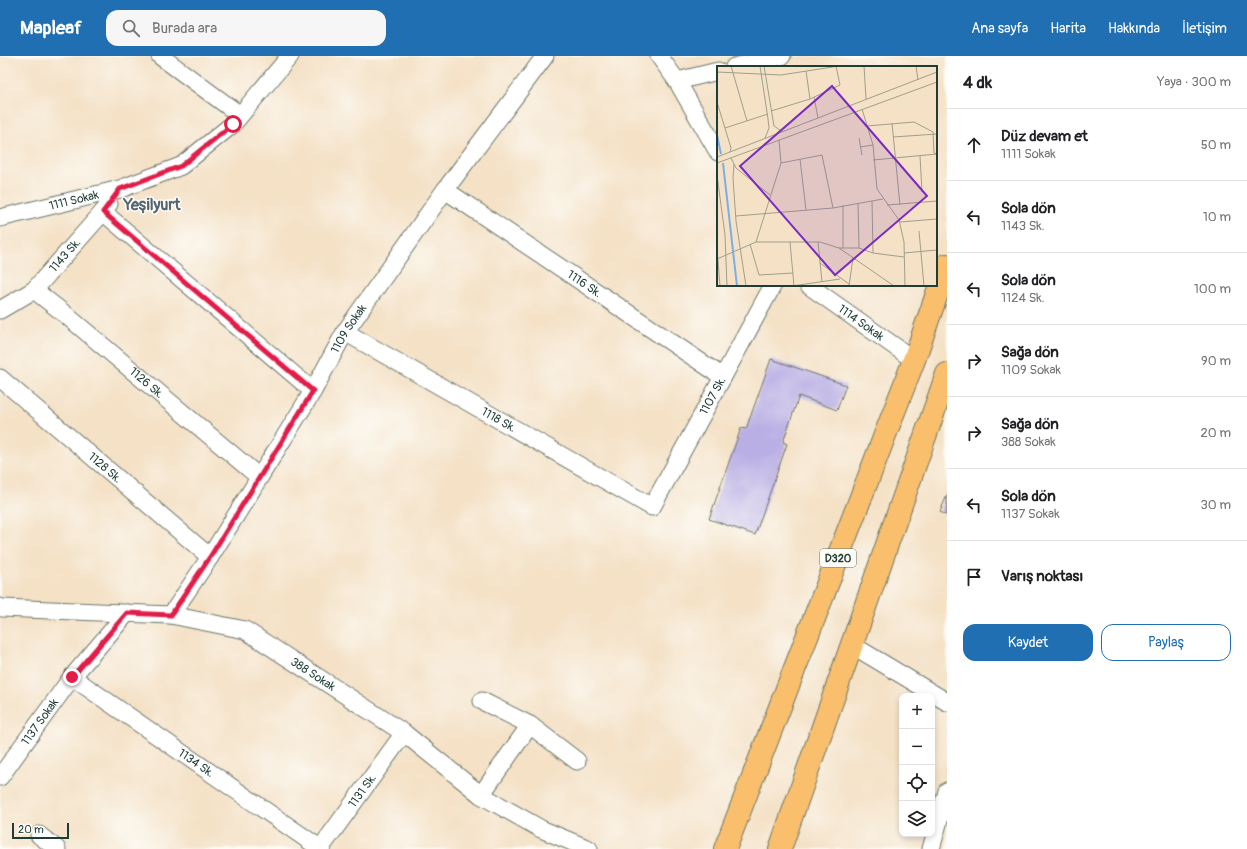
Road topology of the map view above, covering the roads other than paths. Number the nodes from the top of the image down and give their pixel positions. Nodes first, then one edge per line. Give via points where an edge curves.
1 (160, 56) edge
2 (290, 56) edge
3 (546, 56) edge
4 (659, 56) edge
5 (782, 56) edge
6 (738, 66) edge
7 (717, 71) edge
8 (677, 81) junction
9 (240, 115) junction
10 (717, 150) edge
11 (120, 189) junction
12 (445, 190) junction
13 (103, 212) junction
14 (3, 213) edge
15 (947, 265) edge
16 (772, 286) edge
17 (809, 286) edge
18 (34, 290) junction
19 (0, 310) edge
20 (345, 332) junction
21 (914, 360) junction
22 (947, 374) edge
23 (723, 377) junction
24 (0, 378) edge
25 (313, 391) junction
26 (259, 478) junction
27 (652, 507) joint
28 (210, 557) junction
29 (0, 607) edge
30 (127, 613) junction
31 (171, 615) junction
32 (852, 645) junction
33 (72, 677) junction
34 (482, 701) dead end
35 (947, 702) edge
36 (530, 725) junction
37 (404, 733) junction
38 (577, 761) dead end
39 (0, 776) edge
40 (947, 791) edge
41 (481, 795) junction
42 (39, 835) dead end
43 (57, 849) edge
44 (320, 849) edge
45 (589, 849) edge
46 (726, 849) edge
47 (780, 849) edge
48 (931, 849) edge

1 - 9 street
2 - 9 street, 1111 Sokak
3 - 12 street, 1109 Sokak
4 - 8 street
5 - 6 street
7 - 8 street
8 - 10 street
9 - 11 street, 1111 Sokak via 233,124 181,166
11 - 13 street, 1143 Sk.
11 - 14 street, 1111 Sokak
12 - 20 street, 1109 Sokak
12 - 23 street, 1116 Sk.
13 - 18 street, 1143 Sk.
13 - 25 street
15 - 21 highway, D320
16 - 23 street, 1107 Sk.
17 - 21 street, 1114 Sokak
18 - 19 street, 1143 Sk.
18 - 26 street, 1126 Sk.
20 - 25 street, 1109 Sokak
20 - 27 street, 1118 Sk.
21 - 46 highway, D320
22 - 32 highway
23 - 27 street, 1107 Sk.
24 - 28 street, 1128 Sk.
25 - 26 street, 1109 Sokak
26 - 28 street, 1109 Sokak
28 - 31 street, 1109 Sokak
29 - 30 street, 388 Sokak
30 - 31 street, 388 Sokak
30 - 33 street, 1137 Sokak
31 - 37 street, 388 Sokak via 245,630
32 - 35 street
32 - 47 highway
33 - 39 street, 1137 Sokak
33 - 44 street, 1134 Sk.
34 - 36 street
36 - 38 street
36 - 41 street
37 - 41 street, 388 Sokak
37 - 44 street, 1131 Sk.
40 - 48 street
41 - 45 street, 388 Sokak via 541,829
42 - 43 street

